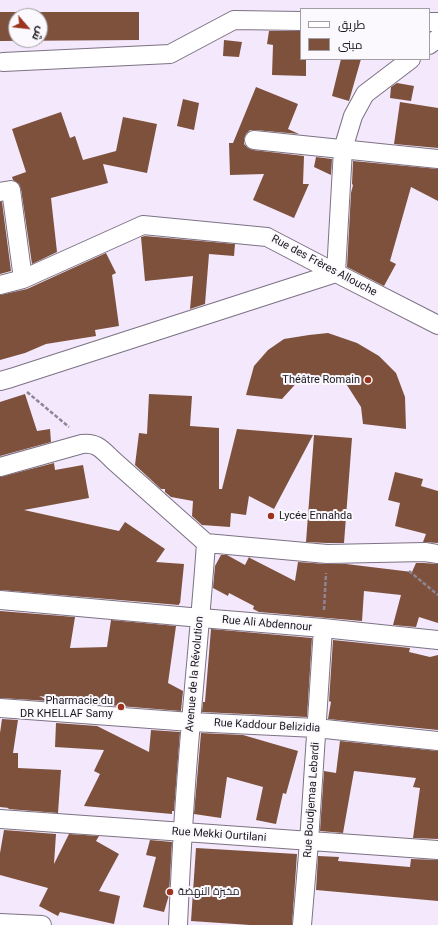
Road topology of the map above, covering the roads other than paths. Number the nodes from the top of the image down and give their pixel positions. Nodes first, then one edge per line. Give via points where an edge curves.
1 (300, 21) edge
2 (438, 38) edge
3 (430, 44) edge
4 (410, 60) edge
5 (3, 62) dead end
6 (254, 140) dead end
7 (343, 149) junction
8 (438, 158) edge
9 (0, 192) edge
10 (336, 273) junction
11 (23, 279) junction
12 (0, 285) edge
13 (438, 325) edge
14 (6, 379) edge
15 (0, 467) edge
16 (206, 543) junction
17 (434, 550) edge
18 (0, 600) edge
19 (201, 618) junction
20 (323, 628) junction
21 (438, 640) edge
22 (0, 708) edge
23 (191, 722) junction
24 (316, 728) junction
25 (438, 741) edge
26 (0, 819) edge
27 (183, 832) junction
28 (309, 842) junction
29 (438, 850) edge
30 (0, 923) edge
31 (42, 925) edge
32 (178, 925) edge
33 (302, 925) edge

1 - 5 street via 234,20 170,54
2 - 3 street
4 - 7 street via 365,94 353,116
6 - 7 street
7 - 8 street
7 - 10 street
9 - 11 street via 12,190
10 - 11 street, Rue des Frères Allouche via 267,236 143,225
10 - 13 street, Rue des Frères Allouche
10 - 14 street
11 - 12 street, Rue des Frères Allouche
15 - 16 street via 82,444 93,444 102,449
16 - 17 street via 326,554
16 - 19 street, Avenue de la Révolution
18 - 19 street, Rue Ali Abdennour
19 - 20 street, Rue Ali Abdennour
19 - 23 street, Avenue de la Révolution
20 - 21 street, Rue Ali Abdennour
20 - 24 street, Rue Boudjemaa Lebardi
22 - 23 street, Rue Kaddour Belizidia
23 - 24 street, Rue Kaddour Belizidia
23 - 27 street, Avenue de la Révolution
24 - 25 street, Rue Kaddour Belizidia
24 - 28 street, Rue Boudjemaa Lebardi
26 - 27 street, Rue Mekki Ourtilani
27 - 28 street, Rue Mekki Ourtilani
27 - 32 street, Avenue de la Révolution
28 - 29 street, Rue Mekki Ourtilani
28 - 33 street, Rue Boudjemaa Lebardi
30 - 31 street

